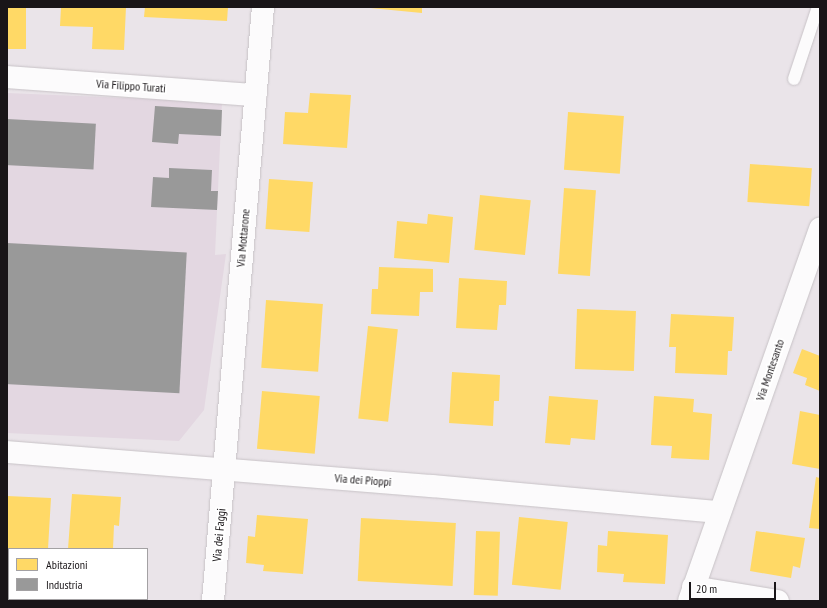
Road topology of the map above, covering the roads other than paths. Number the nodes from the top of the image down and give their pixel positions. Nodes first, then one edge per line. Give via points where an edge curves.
1 (263, 7) edge
2 (818, 7) edge
3 (7, 77) edge
4 (794, 79) dead end
5 (255, 95) junction
6 (820, 228) edge
7 (7, 452) edge
8 (224, 470) junction
9 (719, 512) junction
10 (691, 594) edge
11 (213, 601) edge
12 (778, 601) edge

1 - 5 street, Via Mottarone
2 - 4 lane
3 - 5 street, Via Filippo Turati
5 - 8 street, Via Mottarone
6 - 9 street, Via Montesanto
7 - 8 street, Via dei Pioppi
8 - 9 street, Via dei Pioppi
8 - 11 street, Via dei Faggi
9 - 10 street, Via Montesanto
10 - 12 street

